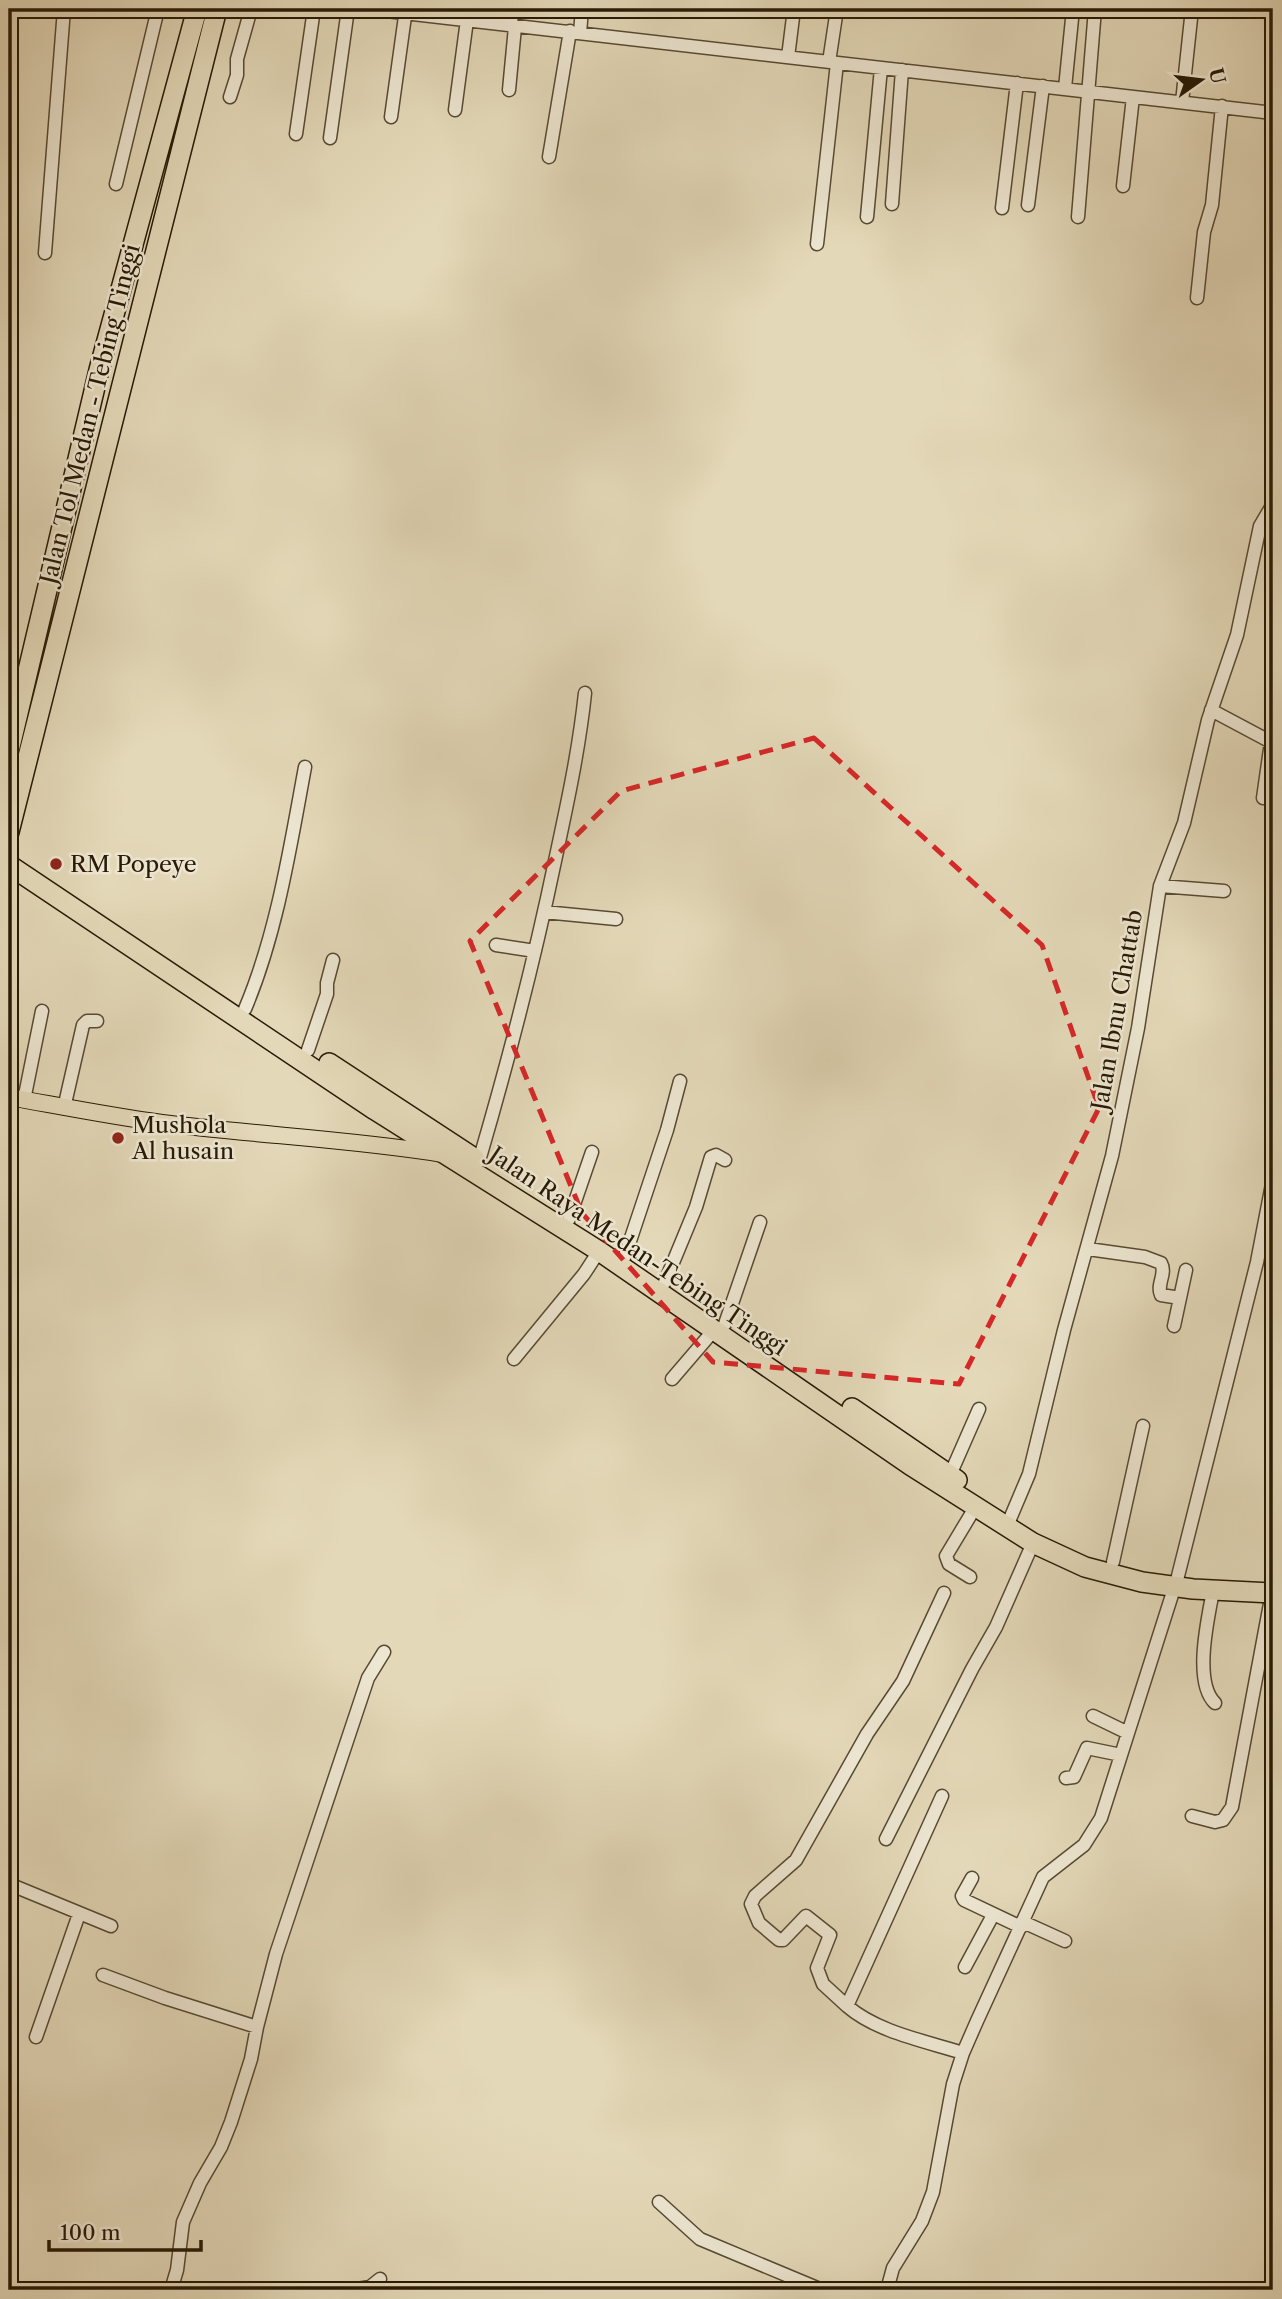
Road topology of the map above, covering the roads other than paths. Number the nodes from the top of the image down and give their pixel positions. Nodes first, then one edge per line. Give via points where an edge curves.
1 (64, 9) edge
2 (158, 9) edge
3 (197, 9) edge
4 (217, 9) edge
5 (251, 9) edge
6 (314, 9) edge
7 (348, 9) edge
8 (369, 9) edge
9 (489, 9) edge
10 (512, 9) edge
11 (582, 9) edge
12 (794, 9) edge
13 (837, 9) edge
14 (1073, 9) edge
15 (1095, 9) edge
16 (1192, 9) edge
17 (400, 10) edge
18 (467, 20) junction
19 (488, 23) junction
20 (513, 26) junction
21 (575, 32) junction
22 (788, 57) junction
23 (833, 62) junction
24 (881, 68) junction
25 (902, 70) junction
26 (1017, 83) junction
27 (1043, 86) junction
28 (1065, 88) junction
29 (509, 90) dead end
30 (1088, 92) junction
31 (230, 97) dead end
32 (1133, 97) junction
33 (1182, 102) junction
34 (1222, 106) junction
35 (455, 110) dead end
36 (1273, 113) edge
37 (391, 117) dead end
38 (296, 134) dead end
39 (330, 138) dead end
40 (549, 157) dead end
41 (116, 184) dead end
42 (1124, 186) dead end
43 (892, 204) dead end
44 (1028, 205) dead end
45 (1002, 208) dead end
46 (867, 217) dead end
47 (1079, 217) dead end
48 (817, 244) dead end
49 (46, 253) dead end
50 (1197, 298) dead end
51 (1273, 504) edge
52 (585, 693) dead end
53 (1210, 710) junction
54 (1272, 743) edge
55 (9, 751) edge
56 (306, 767) dead end
57 (1263, 798) dead end
58 (9, 832) edge
59 (9, 854) edge
60 (9, 865) edge
61 (1166, 868) junction
62 (1160, 886) junction
63 (1180, 888) junction
64 (1224, 891) dead end
65 (544, 912) junction
66 (616, 919) dead end
67 (496, 945) dead end
68 (534, 951) junction
69 (333, 960) dead end
70 (245, 1009) junction
71 (42, 1011) dead end
72 (97, 1021) dead end
73 (308, 1050) junction
74 (680, 1081) dead end
75 (16, 1098) edge
76 (64, 1108) junction
77 (408, 1141) junction
78 (447, 1149) junction
79 (592, 1152) dead end
80 (725, 1160) dead end
81 (479, 1161) junction
82 (1273, 1179) edge
83 (569, 1219) junction
84 (760, 1222) dead end
85 (1088, 1249) junction
86 (598, 1251) junction
87 (625, 1256) junction
88 (1186, 1270) dead end
89 (665, 1282) junction
90 (1180, 1298) junction
91 (1174, 1326) dead end
92 (720, 1327) junction
93 (514, 1359) dead end
94 (671, 1379) dead end
95 (979, 1409) dead end
96 (1143, 1426) dead end
97 (950, 1475) junction
98 (976, 1506) junction
99 (1009, 1522) junction
100 (1034, 1543) junction
101 (1113, 1562) junction
102 (970, 1577) dead end
103 (1176, 1581) junction
104 (1273, 1589) edge
105 (1213, 1591) junction
106 (944, 1593) dead end
107 (384, 1652) dead end
108 (1215, 1703) dead end
109 (1093, 1716) dead end
110 (1128, 1733) junction
111 (1121, 1755) junction
112 (1066, 1777) dead end
113 (942, 1796) dead end
114 (1192, 1816) dead end
115 (886, 1839) dead end
116 (972, 1878) dead end
117 (9, 1884) edge
118 (79, 1914) junction
119 (993, 1915) junction
120 (1022, 1924) junction
121 (111, 1926) dead end
122 (1065, 1941) dead end
123 (965, 1967) dead end
124 (103, 1975) dead end
125 (847, 2006) junction
126 (257, 2027) junction
127 (36, 2037) dead end
128 (962, 2053) junction
129 (659, 2202) dead end
130 (380, 2279) dead end
131 (171, 2290) edge
132 (351, 2290) edge
133 (822, 2290) edge
134 (887, 2290) edge

1 - 49 street
2 - 41 street
3 - 55 highway, Jalan Tol Medan - Tebing Tinggi via 99,370
4 - 58 highway, Jalan Tol Medan - Tebing Tinggi
5 - 31 street
6 - 38 street
7 - 39 street
8 - 17 street
9 - 19 street
10 - 20 street
11 - 21 street
12 - 22 street
13 - 23 street
14 - 28 street
15 - 30 street
16 - 33 street
17 - 18 street
17 - 37 street
18 - 19 street
18 - 35 street
19 - 20 street
20 - 21 street
20 - 29 street
21 - 22 street
21 - 40 street
22 - 23 street
23 - 24 street
23 - 48 street
24 - 25 street
24 - 46 street
25 - 26 street
25 - 43 street
26 - 27 street
26 - 45 street
27 - 28 street
27 - 44 street
28 - 30 street
30 - 32 street
30 - 47 street
32 - 33 street
32 - 42 street
33 - 34 street
34 - 36 street
34 - 50 street
51 - 53 street, Jalan Ibnu Chattab via 1260,526 1237,635
52 - 65 street via 575,774
53 - 54 street
53 - 61 street, Jalan Ibnu Chattab via 1191,801
54 - 57 street
56 - 70 street via 262,965
59 - 70 highway, Jalan Raya Medan-Tebing Tinggi
60 - 77 highway, Jalan Raya Medan-Tebing Tinggi
61 - 62 street, Jalan Ibnu Chattab
61 - 63 street
62 - 63 street
62 - 85 street, Jalan Ibnu Chattab via 1136,1039
63 - 64 street
65 - 66 street
65 - 68 street
67 - 68 street
68 - 81 street
69 - 73 street
70 - 73 highway, Jalan Raya Medan-Tebing Tinggi
71 - 75 street
72 - 76 street via 83,1025
73 - 78 highway, Jalan Raya Medan-Tebing Tinggi
74 - 87 street
75 - 76 main road
76 - 77 main road via 163,1123
77 - 78 highway, Jalan Raya Medan-Tebing Tinggi
78 - 81 highway, Jalan Raya Medan-Tebing Tinggi
78 - 86 highway, Jalan Raya Medan-Tebing Tinggi
79 - 83 street
80 - 89 street via 711,1157
81 - 83 highway, Jalan Raya Medan-Tebing Tinggi
82 - 103 street via 1257,1262
83 - 87 highway, Jalan Raya Medan-Tebing Tinggi
84 - 92 street
85 - 90 street via 1161,1264 1161,1295
85 - 99 street, Jalan Ibnu Chattab via 1029,1474
86 - 92 highway, Jalan Raya Medan-Tebing Tinggi
86 - 93 street via 584,1275
87 - 89 highway, Jalan Raya Medan-Tebing Tinggi
88 - 90 street
89 - 92 highway, Jalan Raya Medan-Tebing Tinggi
90 - 91 street
92 - 94 street
92 - 97 highway, Jalan Raya Medan-Tebing Tinggi
92 - 98 highway, Jalan Raya Medan-Tebing Tinggi via 910,1465
95 - 97 street
96 - 101 street
97 - 99 highway, Jalan Raya Medan-Tebing Tinggi
98 - 99 highway, Jalan Raya Medan-Tebing Tinggi
98 - 102 street via 946,1556 949,1564
99 - 100 highway, Jalan Raya Medan-Tebing Tinggi
99 - 101 highway, Jalan Raya Medan-Tebing Tinggi
100 - 103 highway, Jalan Raya Medan-Tebing Tinggi via 1112,1576
100 - 115 street via 996,1627
101 - 103 highway, Jalan Raya Medan-Tebing Tinggi
103 - 104 highway, Jalan Raya Medan-Tebing Tinggi
103 - 105 highway, Jalan Raya Medan-Tebing Tinggi
103 - 110 street
104 - 105 highway, Jalan Raya Medan-Tebing Tinggi
104 - 114 street via 1232,1807 1223,1820 1215,1822
105 - 108 street via 1204,1666 1206,1690
106 - 125 street via 903,1681 867,1734 796,1860 751,1903 759,1923 779,1940 806,1916 830,1936 817,1968 823,1984
107 - 126 street via 368,1678 343,1748
109 - 110 street
110 - 111 street
111 - 112 street via 1087,1748 1074,1777
111 - 120 street via 1096,1829 1084,1845 1043,1877
113 - 125 street
116 - 119 street via 962,1898
117 - 118 street
118 - 121 street
118 - 127 street
119 - 120 street
119 - 123 street
120 - 122 street
120 - 128 street
124 - 126 street
125 - 128 street via 875,2026
126 - 131 street via 231,2122 183,2222
128 - 134 street via 933,2192 922,2221 893,2268
129 - 133 street via 700,2239
130 - 132 street via 370,2287

